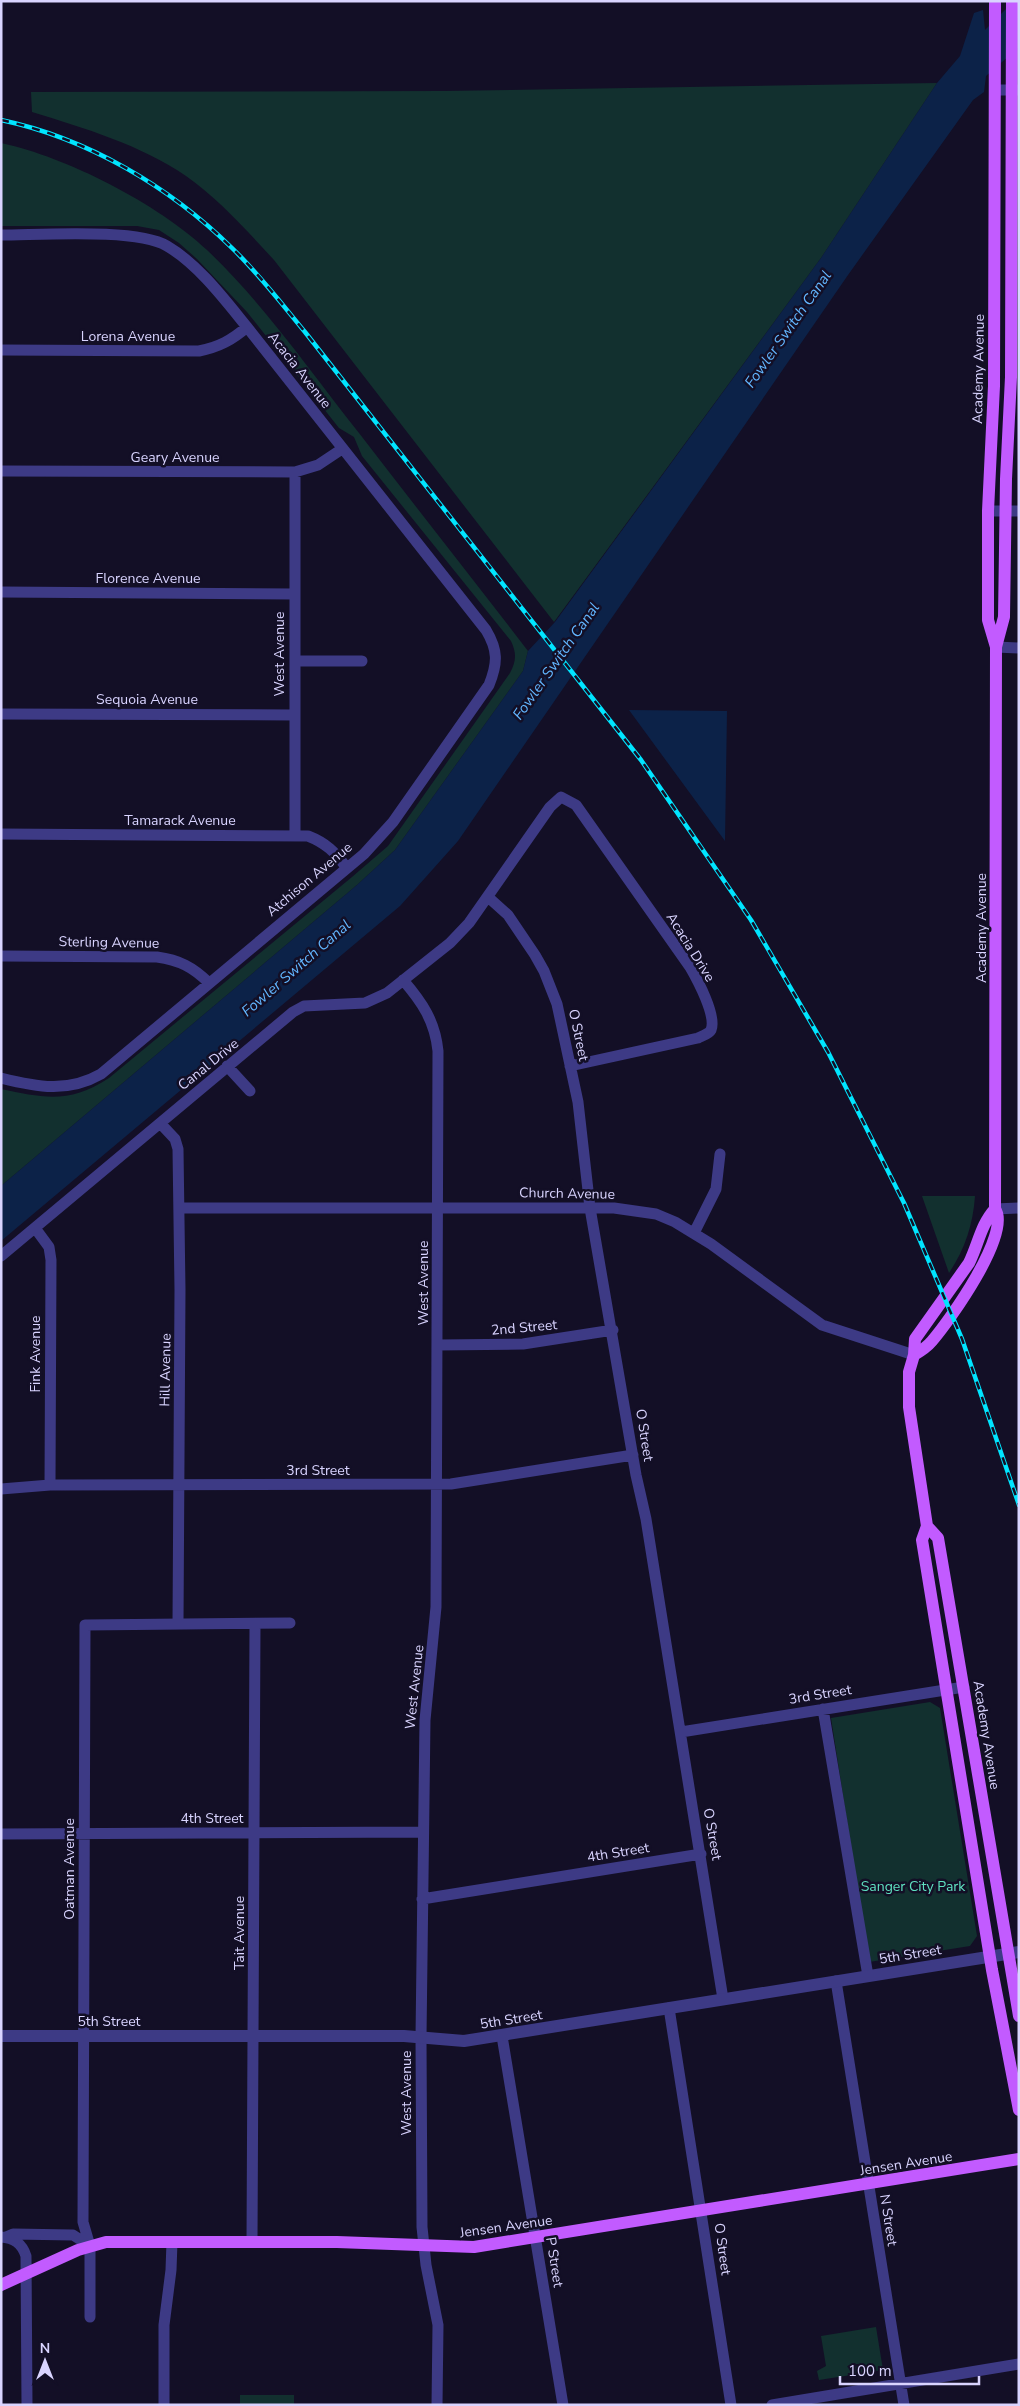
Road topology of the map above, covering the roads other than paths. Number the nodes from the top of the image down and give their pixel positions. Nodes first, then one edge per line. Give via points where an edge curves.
1 (996, 1) edge
2 (1012, 1) edge
3 (995, 90) junction
4 (1015, 90) edge
5 (1, 235) edge
6 (994, 286) junction
7 (247, 327) junction
8 (1, 350) edge
9 (1011, 366) junction
10 (342, 449) junction
11 (1, 471) edge
12 (295, 472) junction
13 (988, 511) junction
14 (1006, 511) junction
15 (1019, 511) edge
16 (1, 592) edge
17 (294, 594) junction
18 (996, 647) junction
19 (1019, 648) edge
20 (497, 657) joint
21 (295, 661) junction
22 (362, 661) dead end
23 (1, 714) edge
24 (294, 715) junction
25 (561, 797) joint
26 (1, 834) edge
27 (295, 835) junction
28 (346, 866) junction
29 (488, 897) junction
30 (1, 956) edge
31 (403, 980) junction
32 (209, 983) junction
33 (228, 1066) junction
34 (570, 1066) junction
35 (1, 1078) edge
36 (250, 1091) dead end
37 (160, 1123) junction
38 (720, 1154) dead end
39 (438, 1207) junction
40 (180, 1208) junction
41 (590, 1208) junction
42 (995, 1208) junction
43 (1019, 1208) edge
44 (35, 1228) junction
45 (694, 1232) junction
46 (1, 1256) edge
47 (612, 1330) junction
48 (438, 1345) junction
49 (914, 1355) junction
50 (633, 1455) junction
51 (50, 1485) junction
52 (178, 1485) junction
53 (438, 1485) junction
54 (1, 1490) edge
55 (927, 1526) junction
56 (178, 1624) junction
57 (290, 1624) dead end
58 (255, 1625) junction
59 (964, 1687) junction
60 (947, 1689) junction
61 (823, 1709) junction
62 (681, 1732) junction
63 (966, 1809) junction
64 (423, 1832) junction
65 (84, 1833) junction
66 (254, 1833) junction
67 (1, 1834) edge
68 (701, 1854) junction
69 (991, 1859) junction
70 (422, 1899) junction
71 (1013, 1953) edge
72 (990, 1956) junction
73 (868, 1976) junction
74 (836, 1981) junction
75 (723, 1999) junction
76 (669, 2008) junction
77 (1019, 2016) edge
78 (1, 2036) edge
79 (83, 2036) junction
80 (253, 2036) junction
81 (502, 2036) junction
82 (421, 2038) junction
83 (1019, 2110) edge
84 (1019, 2160) edge
85 (868, 2184) junction
86 (702, 2210) junction
87 (3, 2237) edge
88 (536, 2238) junction
89 (172, 2242) junction
90 (252, 2242) junction
91 (90, 2246) junction
92 (424, 2246) junction
93 (28, 2273) junction
94 (1, 2285) edge
95 (90, 2317) dead end
96 (1019, 2364) edge
97 (900, 2383) junction
98 (28, 2405) edge
99 (164, 2405) edge
100 (437, 2405) edge
101 (563, 2405) edge
102 (731, 2405) edge
103 (772, 2405) edge
104 (904, 2405) edge

1 - 3 main road, Academy Avenue
2 - 4 main road, Academy Avenue
3 - 4 street
3 - 6 main road, Academy Avenue
4 - 9 main road, Academy Avenue
5 - 7 street, Acacia Avenue via 126,235 155,240 178,253 209,282
6 - 9 main road via 1002,291 1004,347
6 - 13 main road, Academy Avenue via 994,386
7 - 8 street, Lorena Avenue via 230,342 199,351
7 - 10 street, Acacia Avenue
9 - 14 main road, Academy Avenue
10 - 12 street, Geary Avenue via 318,465
10 - 20 street, Acacia Avenue via 486,630 494,643
11 - 12 street, Geary Avenue
12 - 17 street, West Avenue
13 - 14 street
13 - 18 main road, Academy Avenue via 988,620
14 - 15 street
14 - 18 main road, Academy Avenue via 1004,617
16 - 17 street, Florence Avenue
17 - 21 street, West Avenue
18 - 19 street
18 - 42 main road, Academy Avenue
20 - 28 street, Atchison Avenue via 489,685 394,822 380,839
21 - 22 street
21 - 24 street, West Avenue
23 - 24 street, Sequoia Avenue
24 - 27 street, West Avenue
25 - 29 street, Canal Drive via 550,807
25 - 34 street, Acacia Drive via 576,805 690,967 712,1022 707,1034 698,1038
26 - 27 street, Tamarack Avenue
27 - 28 street, Tamarack Avenue via 323,842
28 - 32 street, Atchison Avenue
29 - 31 street, Canal Drive via 460,934
29 - 34 street, O Street via 508,915 544,971 557,1004
30 - 32 street, Sterling Avenue via 164,958 186,964
31 - 33 street, Canal Drive via 387,993 366,1003 304,1006
31 - 39 street, West Avenue via 421,1001 436,1033
32 - 35 street, Atchison Avenue via 89,1081 50,1088
33 - 36 street
33 - 37 street, Canal Drive
34 - 41 street, O Street via 581,1125
37 - 40 street, Hill Avenue via 177,1144
37 - 44 street, Canal Drive
38 - 45 street via 716,1189
39 - 40 street, Church Avenue
39 - 41 street, Church Avenue
39 - 48 street, West Avenue
40 - 52 street, Hill Avenue
41 - 45 street, Church Avenue via 656,1214
41 - 47 street, O Street
42 - 43 street
42 - 49 main road, Academy Avenue via 998,1228 982,1268 932,1341
44 - 46 street, Canal Drive
44 - 51 street, Fink Avenue via 49,1247 50,1260
45 - 49 street, Church Avenue via 822,1325
47 - 48 street, 2nd Street via 523,1344
47 - 50 street, O Street
48 - 53 street, West Avenue
49 - 55 main road, Academy Avenue via 908,1372 908,1396
50 - 53 street, 3rd Street
50 - 62 street, O Street
51 - 52 street, 3rd Street
51 - 54 street, 3rd Street
52 - 53 street, 3rd Street
52 - 56 street, Hill Avenue
53 - 64 street, West Avenue via 436,1608 426,1699
55 - 59 main road, Academy Avenue via 938,1538
55 - 60 main road, Academy Avenue via 922,1540
56 - 58 street, Oatman Avenue
56 - 65 street, Oatman Avenue via 85,1625
57 - 58 street, Oatman Avenue
58 - 66 street, Tait Avenue
59 - 60 street, 3rd Street
59 - 69 main road, Academy Avenue
60 - 61 street, 3rd Street
60 - 63 main road, Academy Avenue
61 - 62 street, 3rd Street
61 - 73 street
62 - 68 street, O Street
63 - 69 main road via 977,1826 982,1853
63 - 72 main road, Academy Avenue
64 - 66 street, 4th Street
64 - 70 street, West Avenue
65 - 66 street, 4th Street
65 - 67 street, 4th Street
65 - 79 street, Oatman Avenue
66 - 80 street, Tait Avenue
68 - 70 street, 4th Street
68 - 75 street, O Street
69 - 71 main road, Academy Avenue
70 - 82 street, West Avenue
71 - 72 street, 5th Street
71 - 77 main road, Academy Avenue
72 - 73 street, 5th Street
72 - 83 main road, Academy Avenue
73 - 74 street, 5th Street
74 - 75 street, 5th Street
74 - 85 street, N Street
75 - 76 street, 5th Street
76 - 81 street, 5th Street
76 - 86 street, O Street
78 - 79 street, 5th Street
79 - 80 street, 5th Street
79 - 91 street, Oatman Avenue via 83,2222
80 - 82 street, 5th Street
80 - 90 street, Tait Avenue
81 - 82 street, 5th Street via 464,2041
81 - 88 street, P Street
82 - 92 street, West Avenue
84 - 85 main road, Jensen Avenue
85 - 86 main road, Jensen Avenue
85 - 97 street, N Street
86 - 88 main road, Jensen Avenue
86 - 102 street, O Street
87 - 91 street via 13,2234 73,2235
87 - 93 street via 16,2240 24,2249
88 - 92 main road, Jensen Avenue via 466,2248
88 - 101 street, P Street
89 - 90 main road, Jensen Avenue
89 - 91 main road, Jensen Avenue via 114,2242
89 - 99 street via 164,2316
90 - 92 main road, Jensen Avenue
91 - 93 main road, Jensen Avenue
91 - 95 street, Oatman Avenue
92 - 100 street, West Avenue via 438,2325
93 - 94 main road, Jensen Avenue
93 - 98 street
96 - 97 street
97 - 103 street
97 - 104 street, N Street

